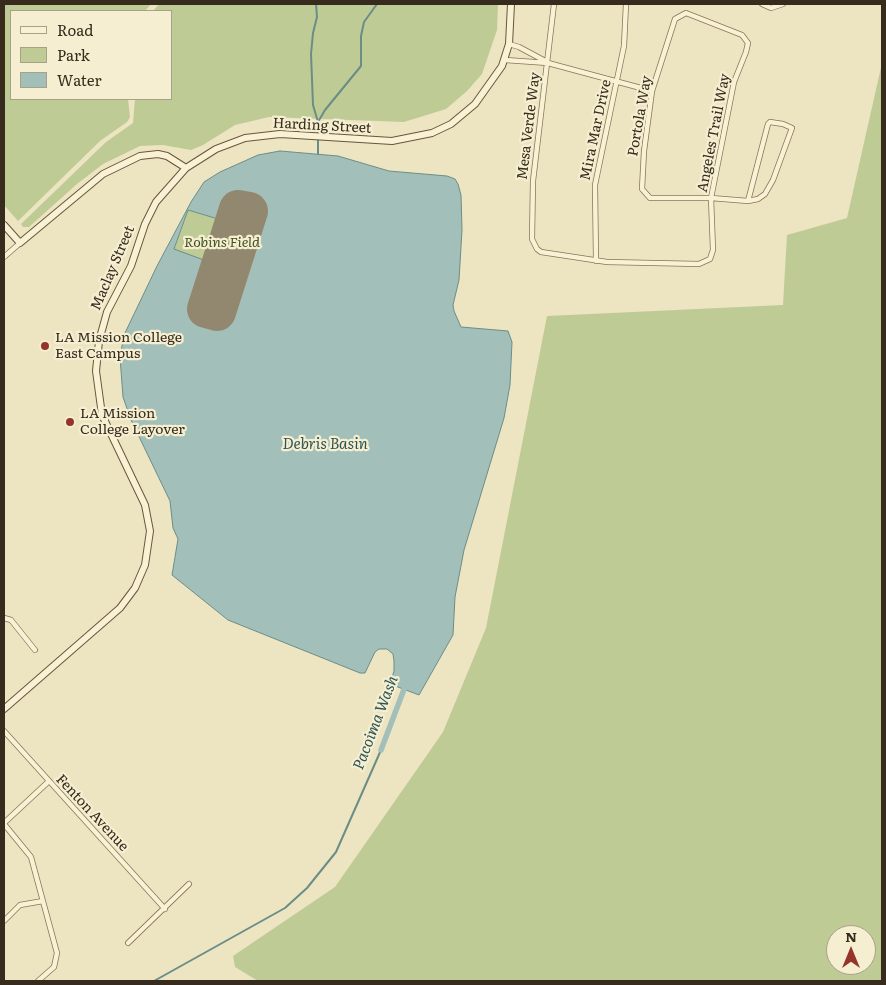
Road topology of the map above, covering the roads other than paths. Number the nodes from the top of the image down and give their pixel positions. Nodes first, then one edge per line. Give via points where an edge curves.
1 (511, 4) edge
2 (554, 4) edge
3 (626, 4) edge
4 (762, 4) edge
5 (783, 4) edge
6 (680, 15) joint
7 (508, 44) junction
8 (504, 60) junction
9 (548, 63) junction
10 (617, 82) junction
11 (652, 91) junction
12 (186, 168) junction
13 (712, 198) junction
14 (748, 200) junction
15 (4, 225) edge
16 (20, 243) junction
17 (4, 257) edge
18 (596, 261) junction
19 (4, 618) edge
20 (35, 650) dead end
21 (4, 709) edge
22 (4, 731) edge
23 (48, 782) junction
24 (4, 824) edge
25 (189, 884) dead end
26 (43, 901) junction
27 (165, 909) junction
28 (4, 921) edge
29 (128, 943) dead end
30 (38, 981) edge

1 - 7 street, Harding Street
2 - 9 street, Mesa Verde Way
3 - 10 street, Mira Mar Drive via 624,46
4 - 5 street via 771,8
6 - 11 street, Portola Way via 675,19
6 - 13 street, Angeles Trail Way via 693,14 742,35 748,43 734,82
7 - 8 street, Harding Street
7 - 9 street via 519,46
8 - 9 street
8 - 12 street, Harding Street via 475,104 451,124 432,133 392,141 280,134 245,138 216,149
9 - 10 street
9 - 18 street, Mesa Verde Way via 533,181 532,239 541,252
10 - 11 street
10 - 18 street, Mira Mar Drive via 595,185
11 - 13 street, Portola Way via 642,177 645,195 650,198
12 - 16 street via 177,160 158,154 135,158 85,187
12 - 21 street, Maclay Street via 156,202 131,266 107,312 99,340 96,371 102,415 145,506 150,531 149,552 141,577 120,608
13 - 14 street
13 - 18 street, Angeles Trail Way via 713,250 710,259 699,264
14 - 14 street via 768,124 792,128 765,194
15 - 16 street
16 - 17 street
19 - 20 street via 10,620
22 - 23 street, Fenton Avenue
23 - 24 street
23 - 27 street, Fenton Avenue
24 - 26 street via 31,857
25 - 27 street
26 - 28 street via 20,906
26 - 30 street via 57,953 54,967
27 - 29 street

